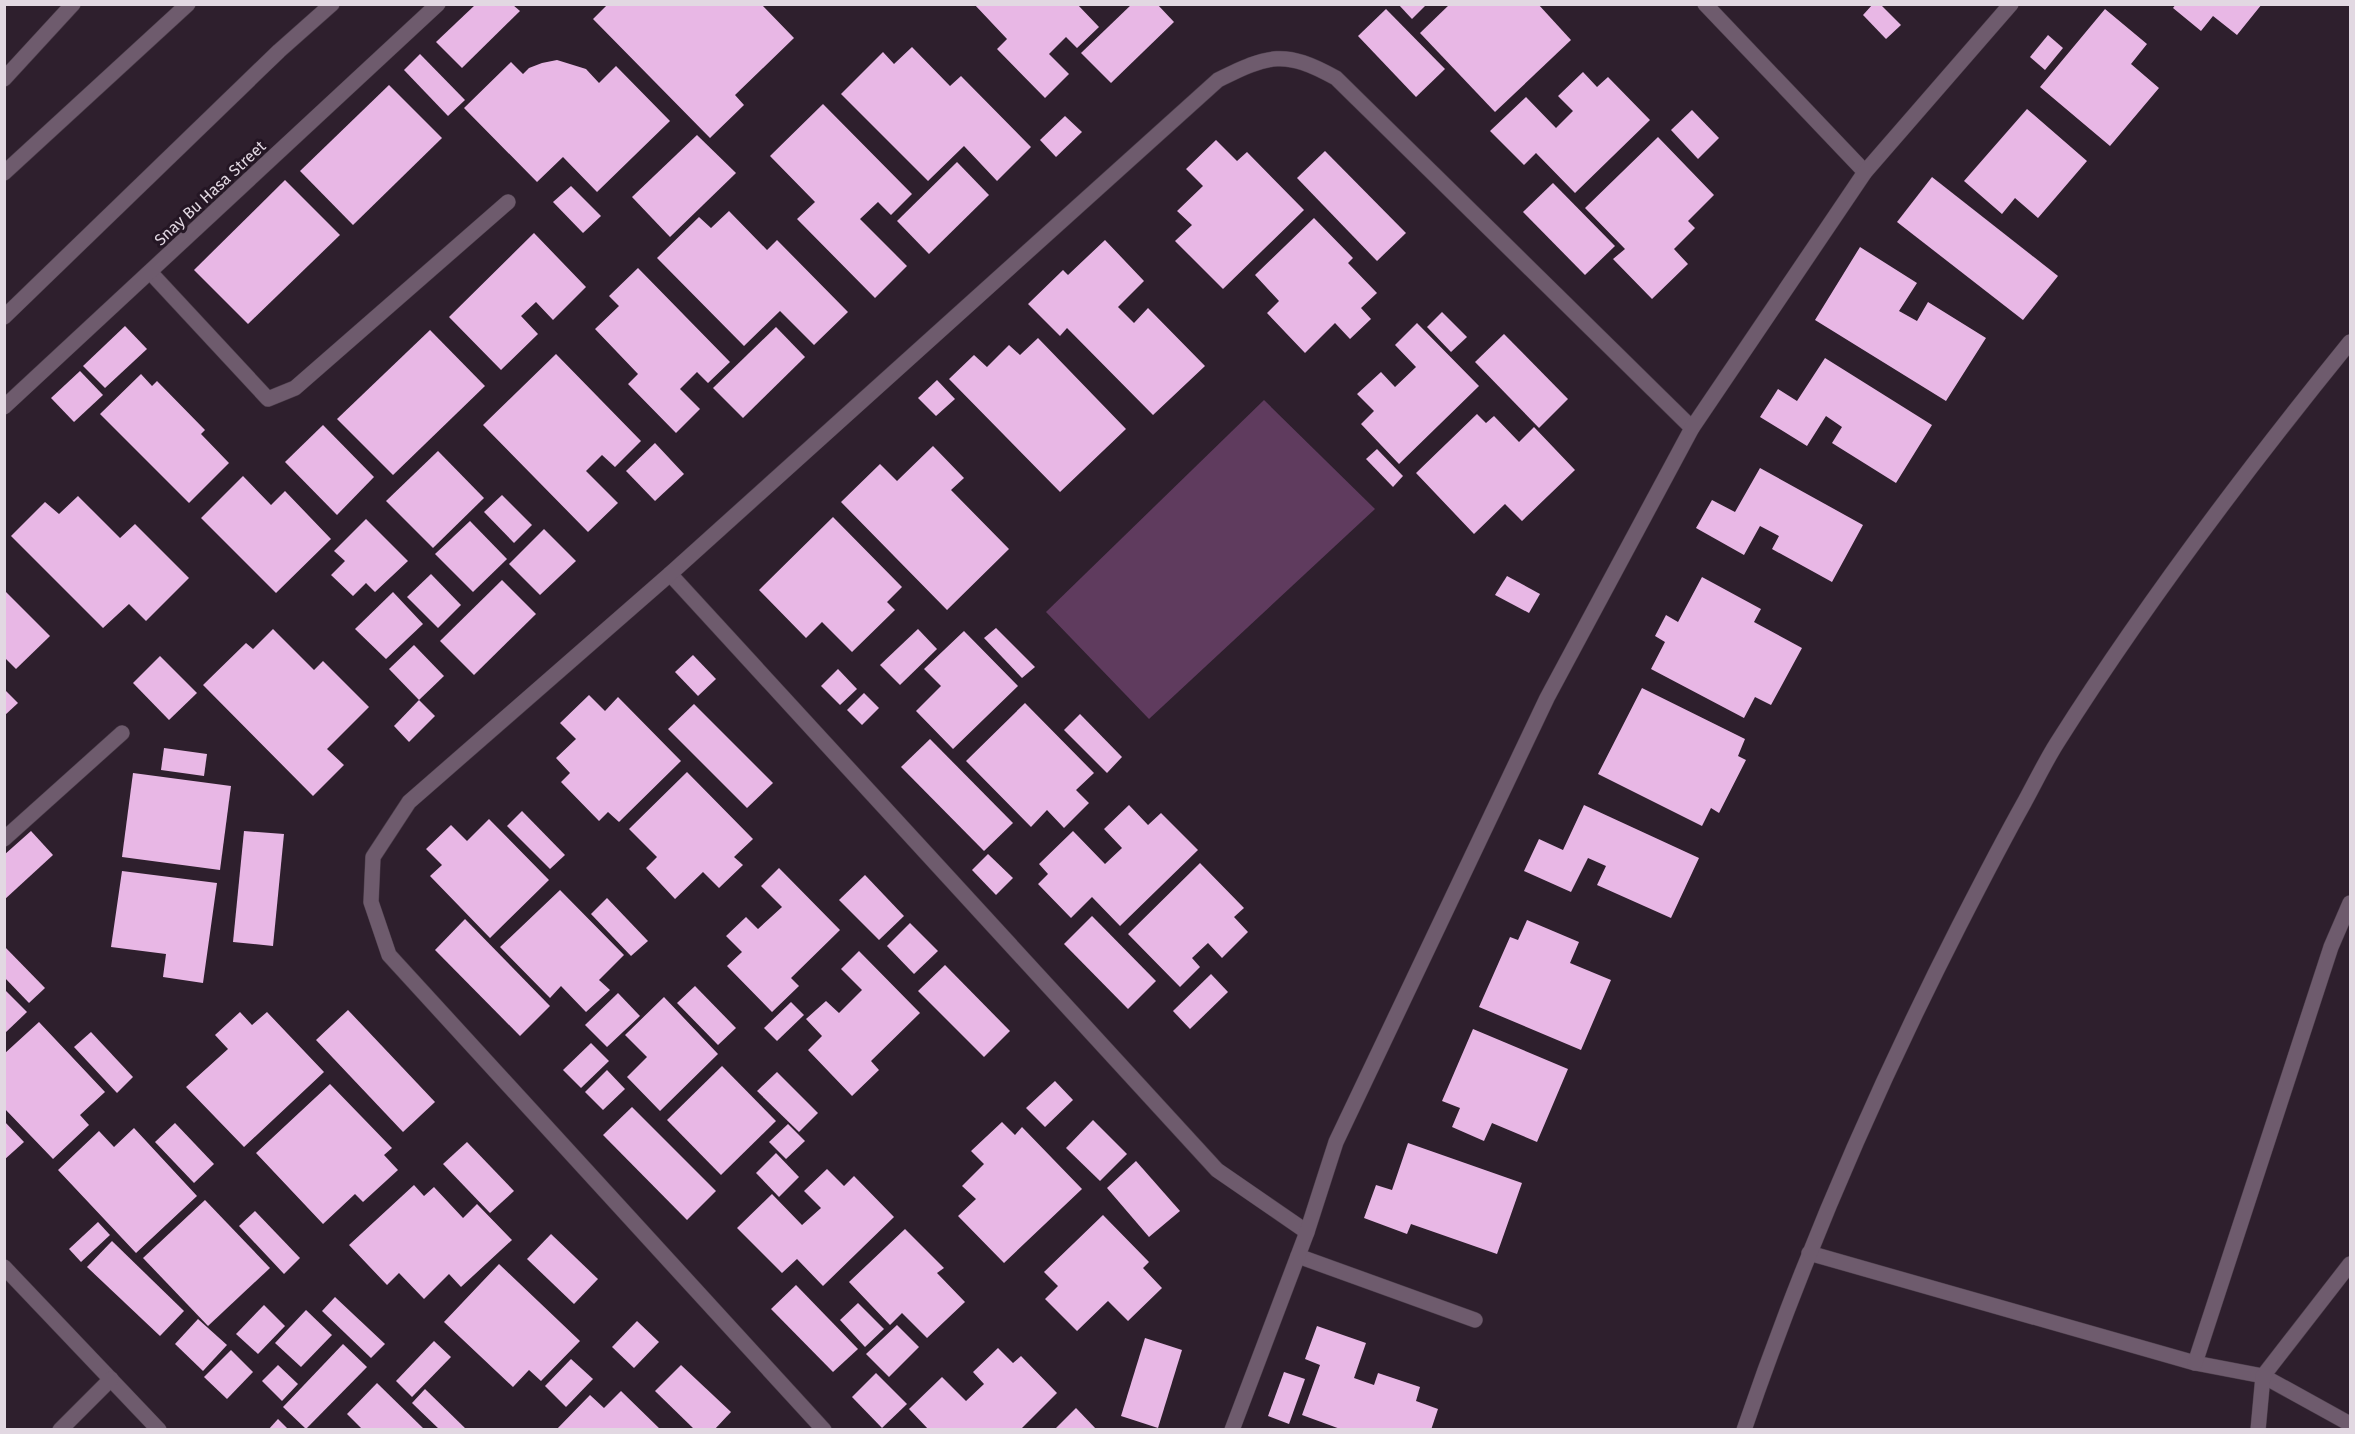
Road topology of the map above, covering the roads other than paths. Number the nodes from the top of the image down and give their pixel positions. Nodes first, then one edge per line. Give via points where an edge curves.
1 (73, 4) edge
2 (170, 4) edge
3 (188, 4) edge
4 (332, 4) edge
5 (438, 4) edge
6 (1705, 4) edge
7 (2011, 4) edge
8 (161, 28) junction
9 (4, 79) edge
10 (1865, 172) junction
11 (4, 173) edge
12 (508, 202) dead end
13 (150, 272) junction
14 (4, 317) edge
15 (2350, 342) edge
16 (4, 407) edge
17 (1692, 428) junction
18 (670, 574) junction
19 (122, 733) dead end
20 (4, 839) edge
21 (2350, 903) edge
22 (1307, 1232) junction
23 (1809, 1253) junction
24 (1298, 1256) junction
25 (2350, 1264) edge
26 (4, 1267) edge
27 (1475, 1320) dead end
28 (2195, 1363) junction
29 (2264, 1376) junction
30 (111, 1379) junction
31 (2350, 1424) edge
32 (60, 1430) edge
33 (159, 1430) edge
34 (824, 1430) edge
35 (1232, 1430) edge
36 (1744, 1430) edge
37 (2258, 1430) edge

1 - 9 street
2 - 8 street
3 - 8 street
4 - 14 street
5 - 13 street, Snay Bu Hasa Street
6 - 10 street
7 - 10 street
8 - 11 street
10 - 17 street
12 - 13 street via 295,388 268,399
13 - 16 street, Snay Bu Hasa Street
15 - 23 street via 2199,536 2055,746 1922,999
17 - 18 street via 1336,78 1285,57 1253,63 1218,80
17 - 22 street via 1547,698 1336,1142
18 - 22 street via 1216,1170
18 - 34 street via 409,802 373,857 371,902 389,955
19 - 20 street
21 - 28 street via 2331,947
22 - 24 street
23 - 28 street
23 - 36 street
24 - 27 street
24 - 35 street
25 - 29 street
26 - 30 street
28 - 29 street
29 - 31 street
29 - 37 street
30 - 32 street
30 - 33 street

